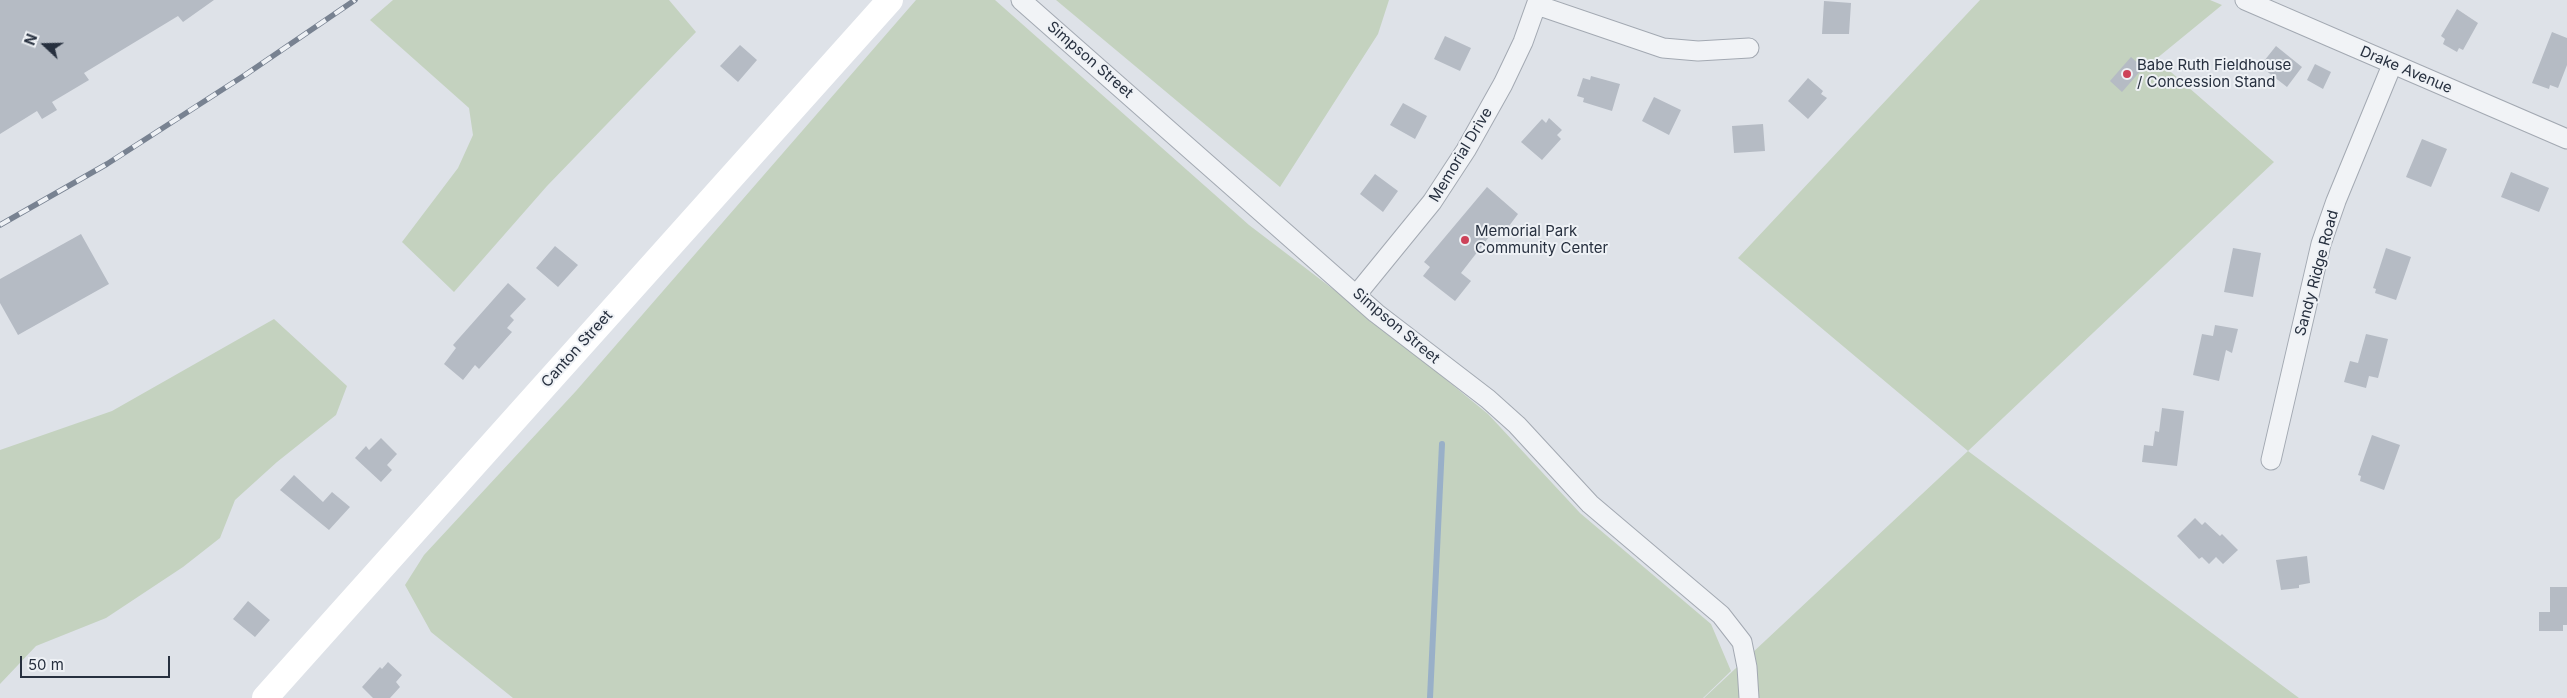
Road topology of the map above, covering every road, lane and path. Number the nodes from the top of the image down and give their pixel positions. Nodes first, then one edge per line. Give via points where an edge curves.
1 (890, 0) edge
2 (1021, 0) edge
3 (2245, 0) edge
4 (1537, 3) edge
5 (1749, 48) dead end
6 (2392, 65) junction
7 (2567, 139) edge
8 (1358, 294) junction
9 (2271, 460) dead end
10 (265, 698) edge
11 (1749, 698) edge

1 - 10 main road, Canton Street
2 - 8 street, Simpson Street
3 - 6 street, Drake Avenue
4 - 5 street via 1663,48 1712,51
4 - 8 street, Memorial Drive via 1502,84 1458,164 1432,202
6 - 7 street, Drake Avenue
6 - 9 street, Sandy Ridge Road via 2321,244
8 - 11 street, Simpson Street via 1383,318 1488,399 1517,425 1590,504 1721,614 1742,642 1748,667

